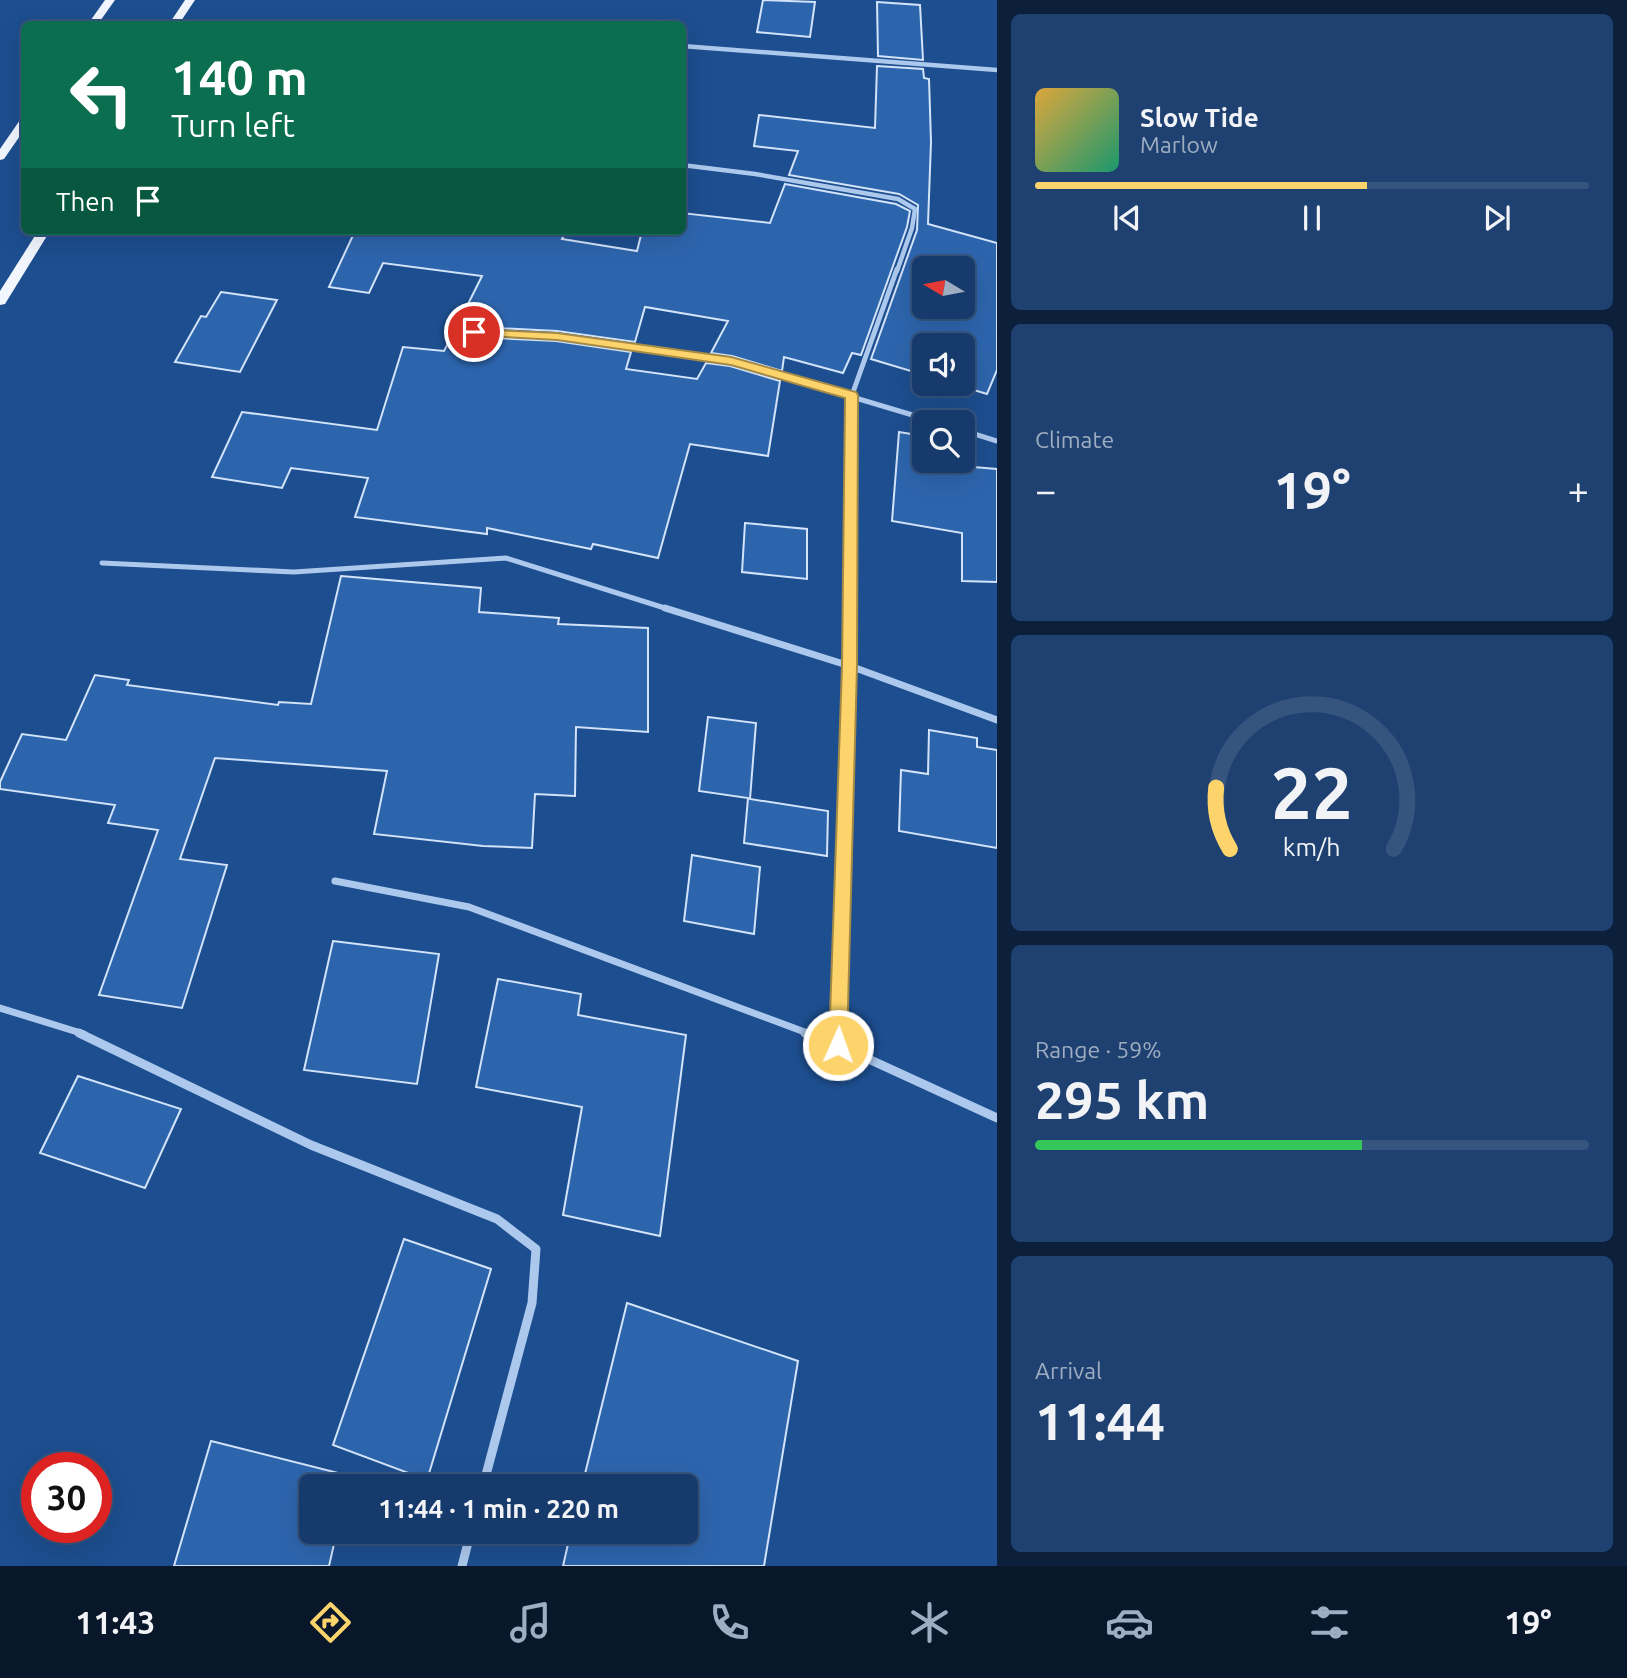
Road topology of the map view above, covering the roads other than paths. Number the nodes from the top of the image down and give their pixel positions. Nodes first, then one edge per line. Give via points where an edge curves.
1 (110, 0) edge
2 (190, 0) edge
3 (95, 21) edge
4 (176, 21) edge
5 (686, 46) edge
6 (997, 70) edge
7 (21, 126) edge
8 (0, 157) edge
9 (686, 165) edge
10 (41, 235) edge
11 (0, 301) edge
12 (447, 331) dead end
13 (852, 395) junction
14 (912, 414) edge
15 (975, 434) edge
16 (997, 441) edge
17 (102, 563) dead end
18 (850, 666) junction
19 (997, 720) edge
20 (335, 881) dead end
21 (0, 1009) edge
22 (838, 1045) junction
23 (997, 1118) edge
24 (487, 1474) edge
25 (468, 1544) edge
26 (462, 1566) edge

1 - 3 main road
2 - 4 main road
5 - 6 street
7 - 8 main road
9 - 13 street via 898,199 915,209 912,229
10 - 11 main road
12 - 13 street via 557,336 731,361
13 - 14 street
13 - 18 street
15 - 16 street
17 - 18 street via 294,572 506,558
18 - 19 street
18 - 22 street
20 - 22 street via 469,907
21 - 24 street via 89,1036 312,1145 497,1219 536,1249 532,1303
22 - 23 street
25 - 26 street

